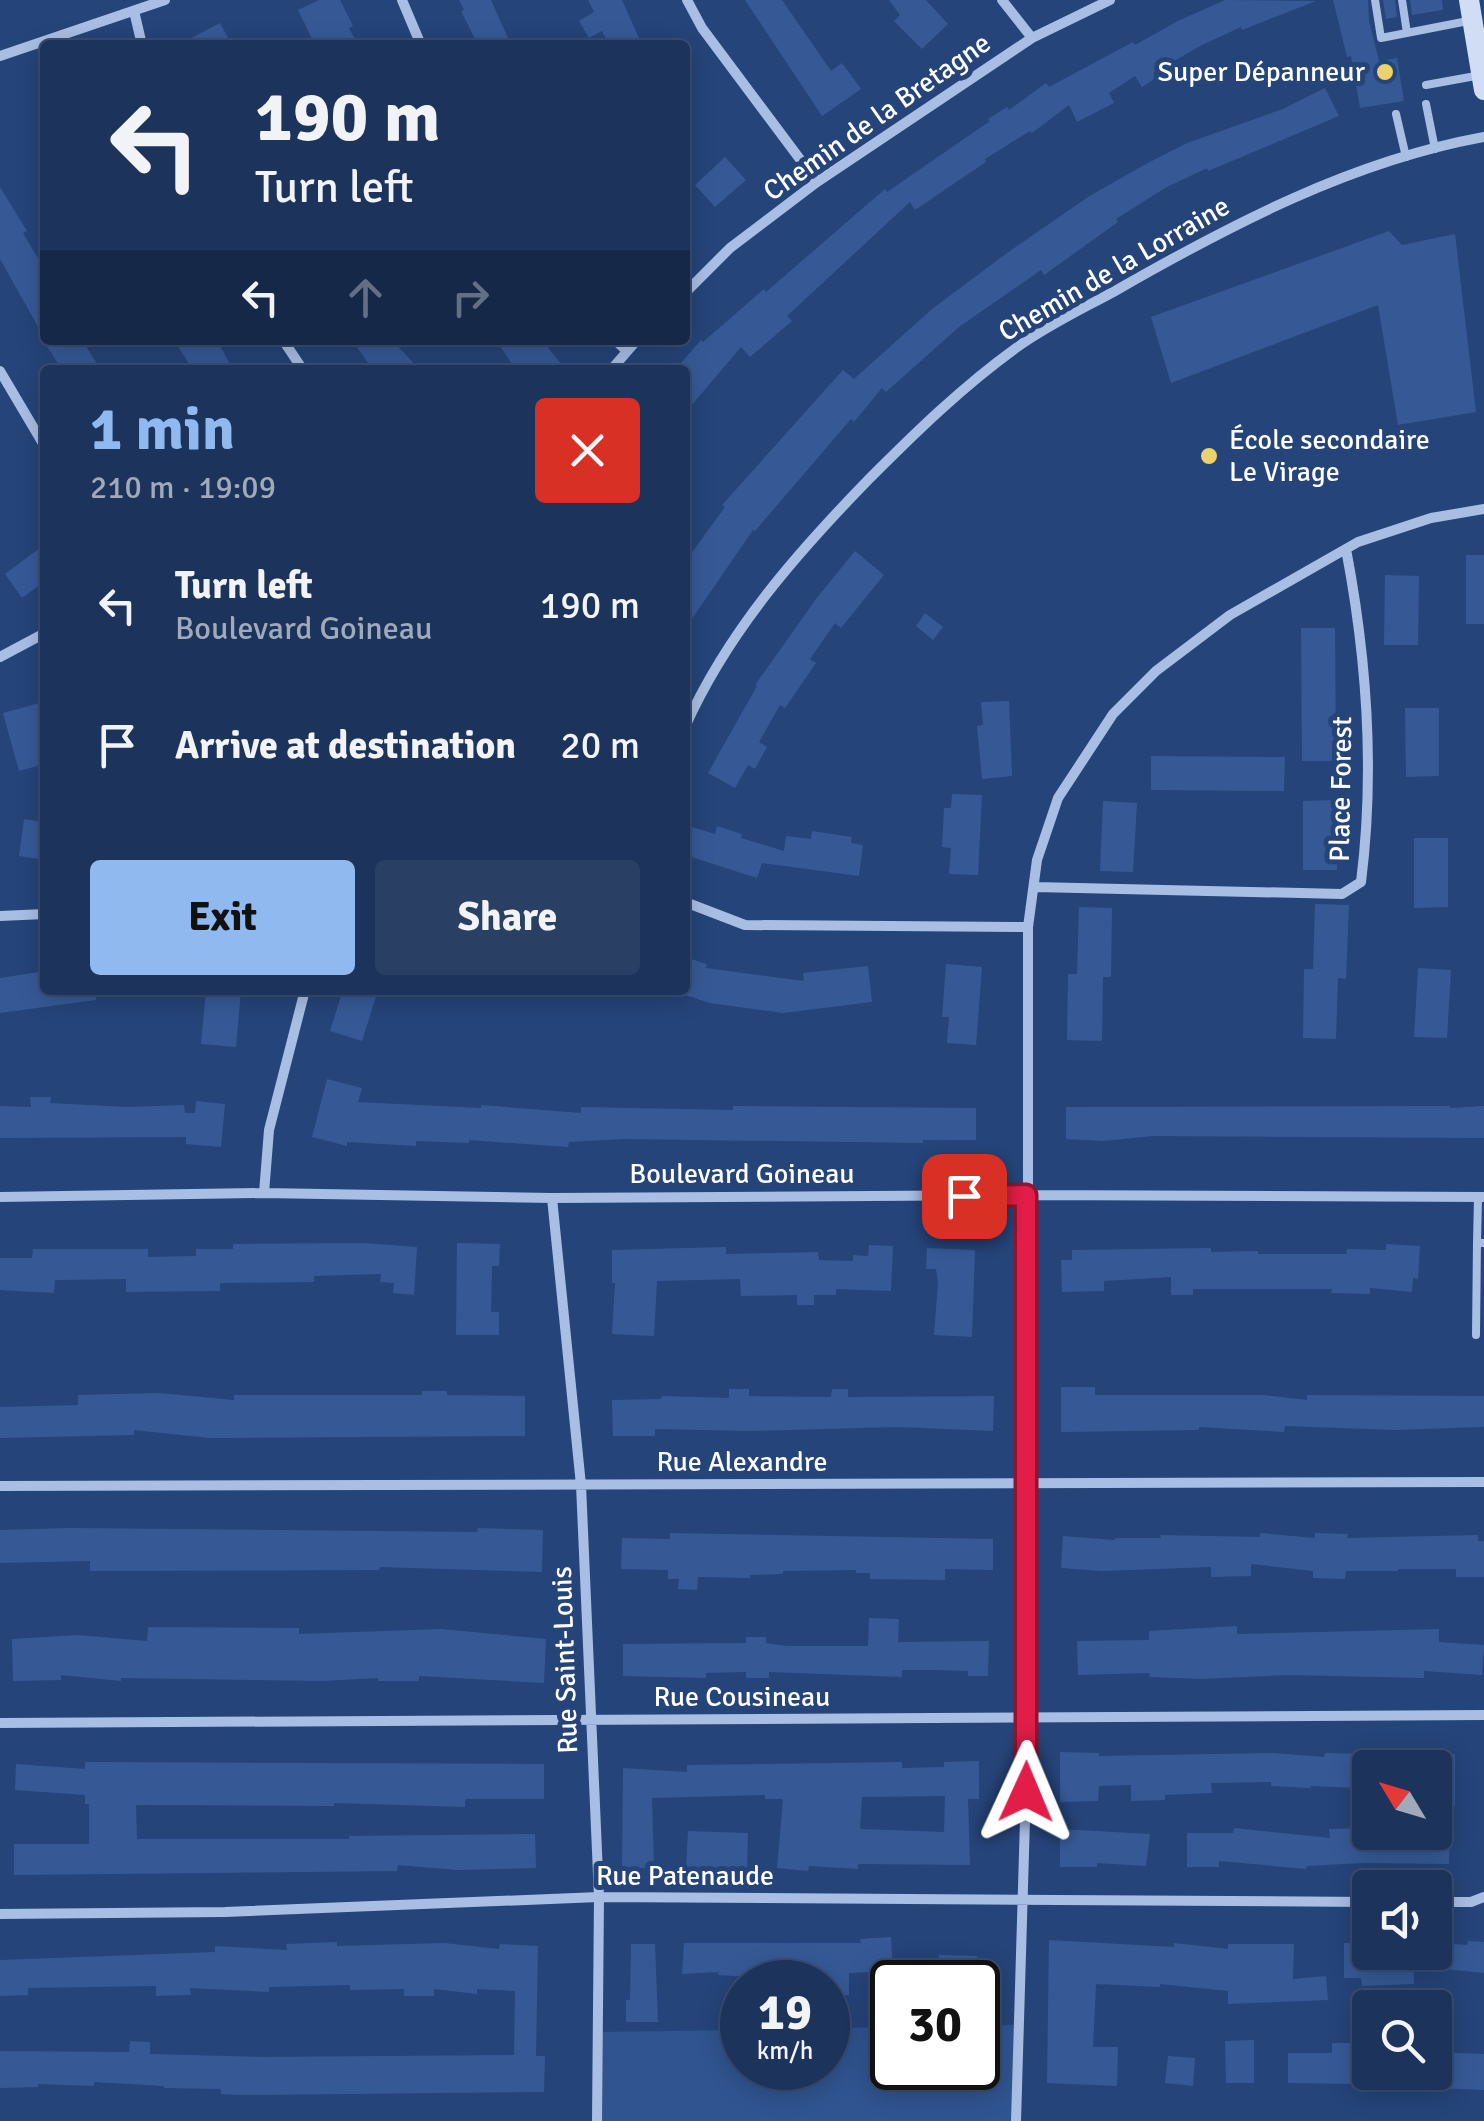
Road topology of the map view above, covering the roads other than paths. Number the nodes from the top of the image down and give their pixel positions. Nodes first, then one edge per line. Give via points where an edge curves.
1 (166, 0) edge
2 (402, 0) edge
3 (687, 0) edge
4 (1002, 0) edge
5 (1110, 0) edge
6 (1374, 0) edge
7 (1402, 0) edge
8 (134, 10) junction
9 (1471, 10) edge
10 (1407, 33) junction
11 (1032, 38) junction
12 (47, 40) edge
13 (141, 40) edge
14 (419, 40) edge
15 (40, 42) edge
16 (0, 56) edge
17 (1483, 82) edge
18 (1426, 85) dead end
19 (1426, 104) dead end
20 (1396, 114) dead end
21 (1484, 136) edge
22 (1435, 149) junction
23 (1406, 157) junction
24 (816, 182) junction
25 (690, 288) edge
26 (620, 345) edge
27 (632, 345) edge
28 (626, 350) junction
29 (615, 365) edge
30 (0, 372) edge
31 (40, 439) edge
32 (1484, 509) edge
33 (1346, 550) junction
34 (40, 636) edge
35 (0, 657) edge
36 (690, 716) edge
37 (1035, 887) junction
38 (690, 904) edge
39 (40, 914) edge
40 (0, 916) edge
41 (1028, 926) junction
42 (304, 995) edge
43 (264, 1193) junction
44 (1026, 1195) junction
45 (0, 1197) edge
46 (552, 1198) junction
47 (1481, 1198) edge
48 (1480, 1242) edge
49 (1476, 1335) dead end
50 (1484, 1482) edge
51 (1028, 1483) junction
52 (580, 1485) junction
53 (0, 1486) edge
54 (1484, 1715) edge
55 (1028, 1718) junction
56 (590, 1719) junction
57 (0, 1723) edge
58 (599, 1897) junction
59 (1484, 1897) edge
60 (1024, 1901) junction
61 (1352, 1902) edge
62 (1452, 1902) edge
63 (0, 1914) edge
64 (597, 2121) edge
65 (1016, 2121) edge

1 - 8 street
2 - 14 street
3 - 24 street
4 - 11 street
5 - 11 street, Chemin de la Bretagne
6 - 10 lane via 1381,38
7 - 10 lane
8 - 12 street
8 - 13 street
9 - 10 lane
9 - 17 street
11 - 24 street, Chemin de la Bretagne
15 - 16 street
17 - 18 lane
19 - 22 lane
20 - 23 lane
21 - 22 street, Chemin de la Lorraine
22 - 23 street, Chemin de la Lorraine
23 - 36 street, Chemin de la Lorraine via 1219,231 1019,346 938,409 801,549 749,618
24 - 25 street, Chemin de la Bretagne
26 - 28 street
27 - 28 street
28 - 29 street
30 - 31 street
32 - 33 street via 1398,528
33 - 37 street via 1230,615 1112,714 1058,798
33 - 37 street, Place Forest via 1365,688 1368,822 1361,882 1342,894
34 - 35 street
37 - 41 street
38 - 41 street via 745,925
39 - 40 street
41 - 44 street
42 - 43 street via 269,1130
43 - 45 street, Boulevard Goineau
43 - 46 street, Boulevard Goineau
44 - 46 street, Boulevard Goineau
44 - 47 street, Boulevard Goineau
44 - 51 street
46 - 52 street, Rue Saint-Louis
47 - 48 lane
48 - 49 lane
50 - 51 street, Rue Alexandre
51 - 52 street, Rue Alexandre
51 - 55 street
52 - 53 street, Rue Alexandre
52 - 56 street, Rue Saint-Louis
54 - 55 street, Rue Cousineau
55 - 56 street, Rue Cousineau
55 - 60 street
56 - 57 street, Rue Cousineau
56 - 58 street, Rue Saint-Louis
58 - 60 street, Rue Patenaude
58 - 63 street, Rue Patenaude
58 - 64 street, Rue Saint-Louis
59 - 62 street
60 - 61 street, Rue Patenaude
60 - 65 street

